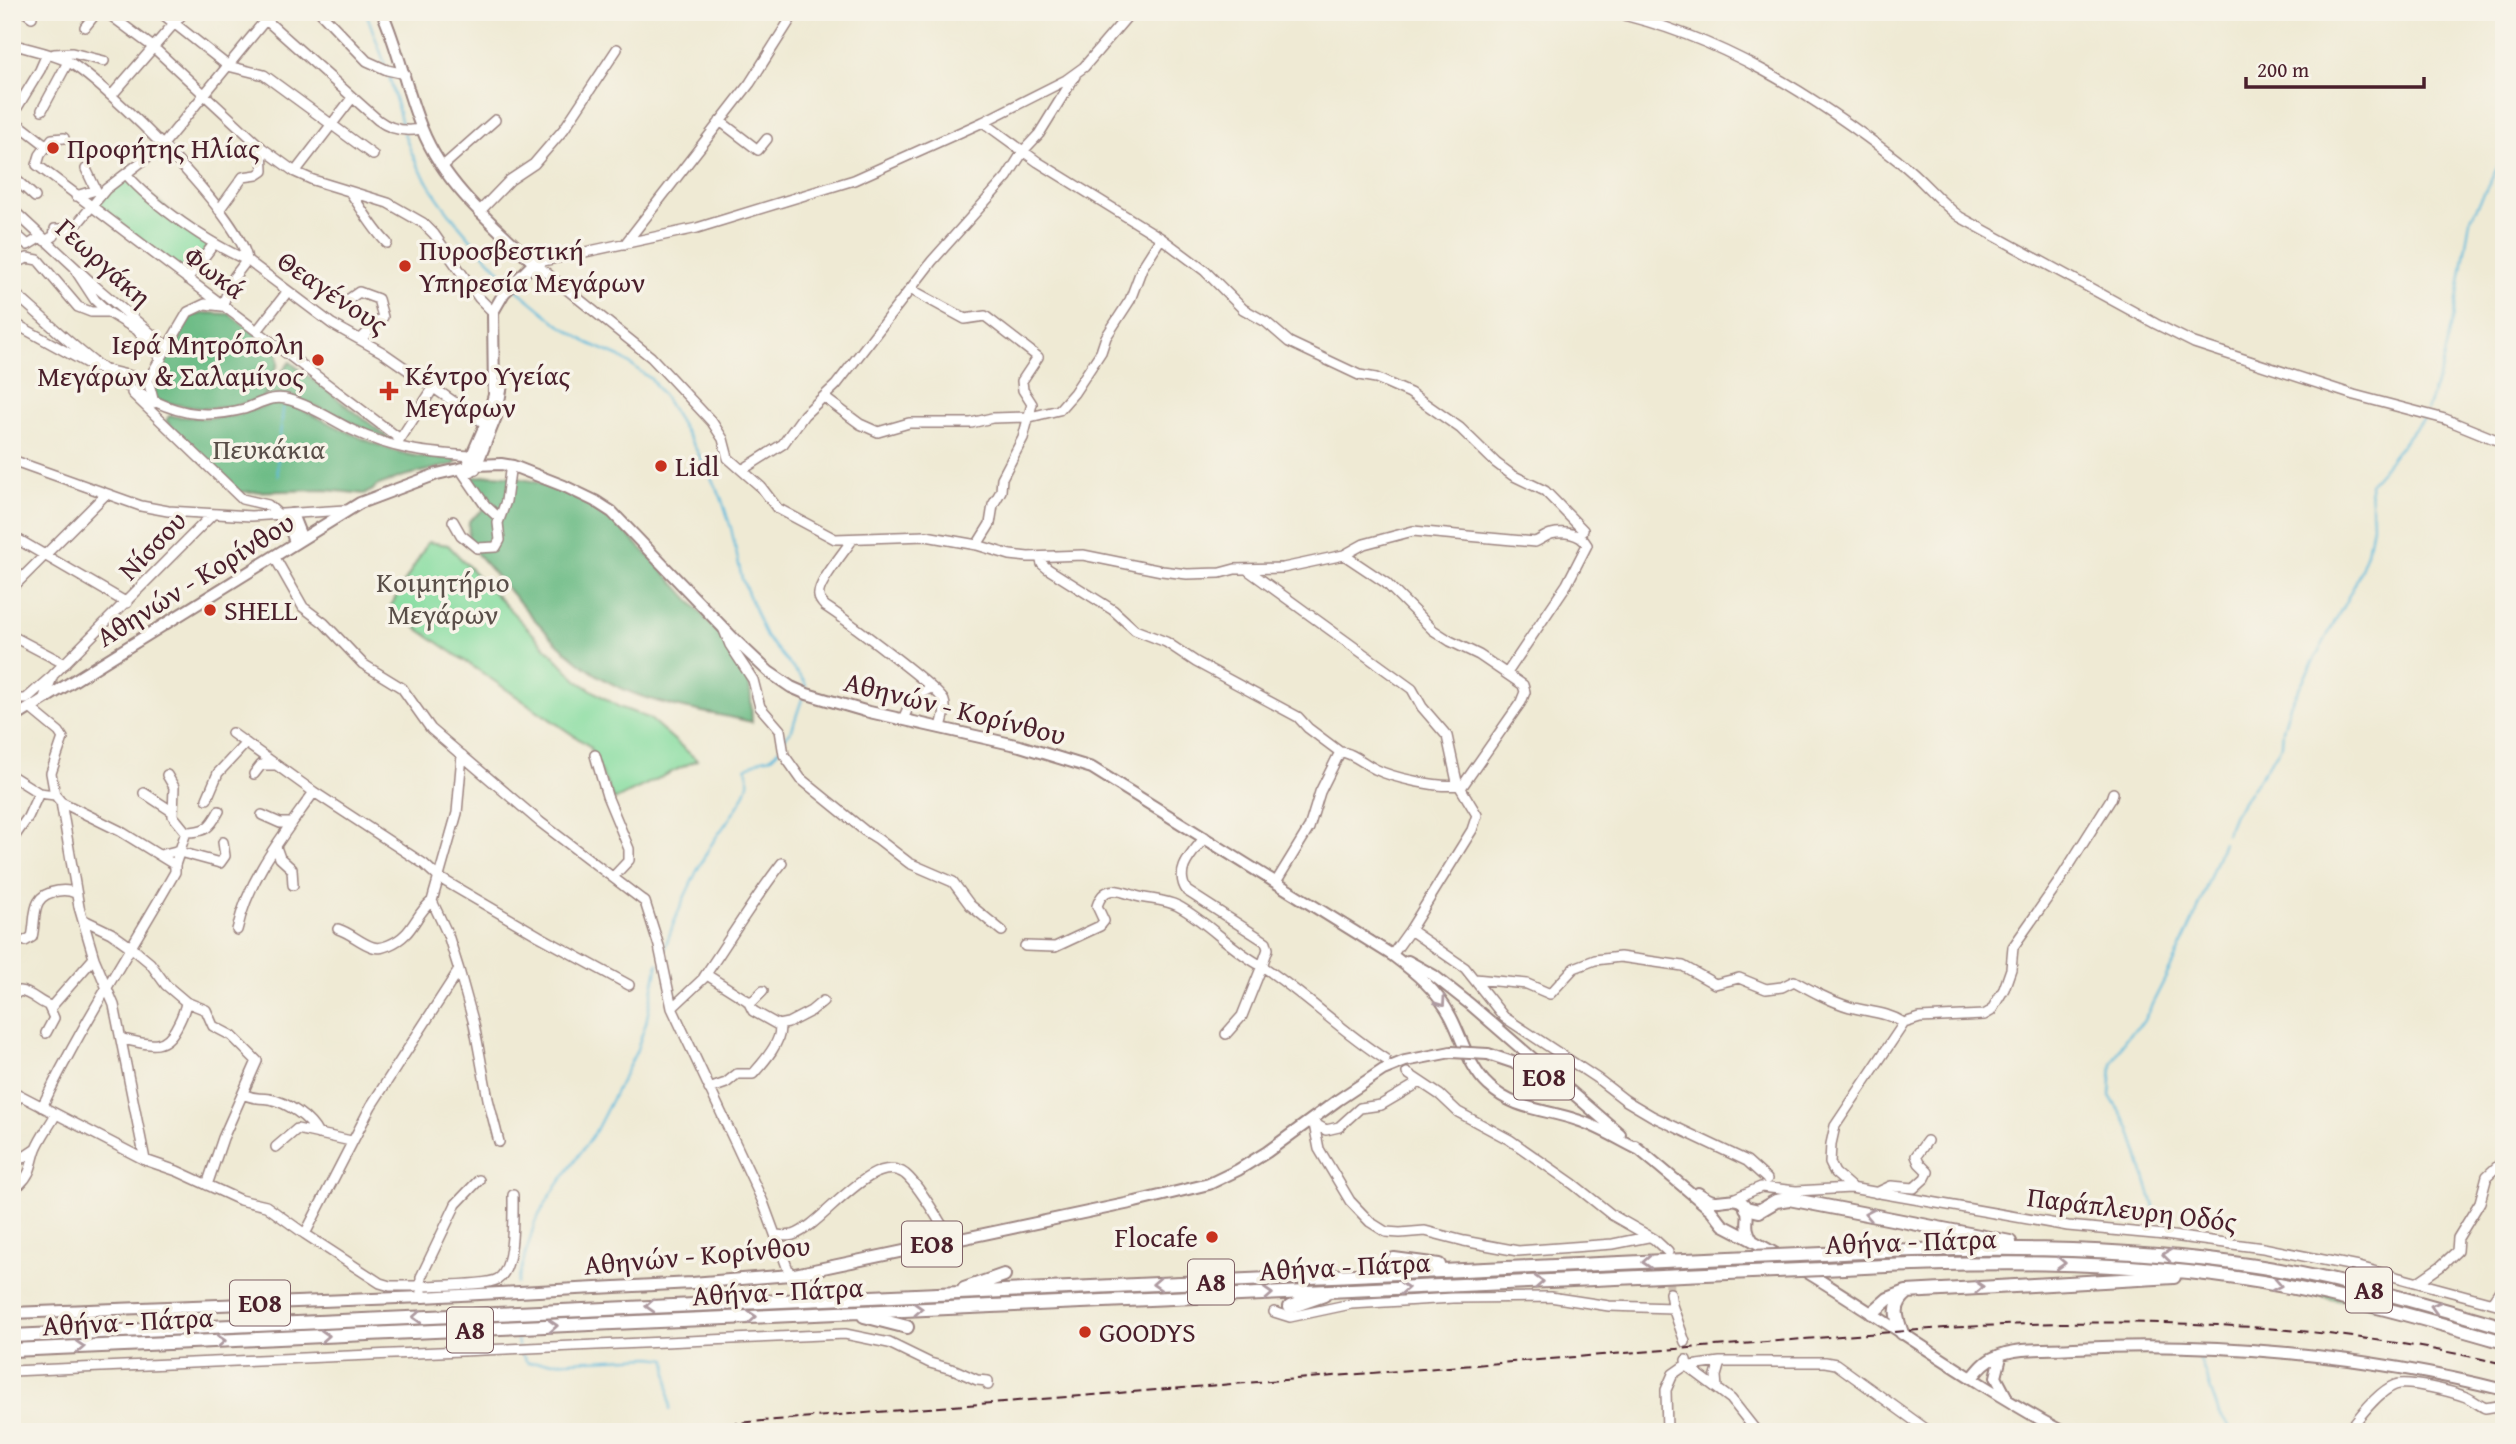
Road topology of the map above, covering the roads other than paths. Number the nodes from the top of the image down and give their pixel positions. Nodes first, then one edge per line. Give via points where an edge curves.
1 (97, 12) edge
2 (106, 12) edge
3 (160, 12) edge
4 (184, 12) edge
5 (257, 12) edge
6 (320, 12) edge
7 (795, 12) edge
8 (1131, 12) edge
9 (1610, 12) edge
10 (387, 14) edge
11 (269, 16) edge
12 (173, 24) junction
13 (85, 27) dead end
14 (12, 44) edge
15 (153, 47) junction
16 (617, 49) dead end
17 (49, 54) junction
18 (104, 61) dead end
19 (68, 62) junction
20 (228, 66) junction
21 (1077, 73) junction
22 (405, 74) junction
23 (205, 94) junction
24 (112, 95) junction
25 (352, 98) junction
26 (42, 110) dead end
27 (12, 117) edge
28 (495, 120) dead end
29 (720, 121) junction
30 (983, 122) junction
31 (331, 124) junction
32 (421, 129) junction
33 (64, 138) dead end
34 (767, 139) dead end
35 (47, 146) junction
36 (162, 146) junction
37 (262, 148) junction
38 (1024, 150) junction
39 (373, 155) dead end
40 (443, 166) junction
41 (86, 169) dead end
42 (295, 172) junction
43 (126, 174) junction
44 (12, 176) edge
45 (350, 192) junction
46 (76, 196) junction
47 (35, 197) dead end
48 (90, 207) junction
49 (12, 209) edge
50 (219, 210) junction
51 (479, 212) junction
52 (12, 231) edge
53 (1161, 238) junction
54 (43, 239) junction
55 (387, 243) dead end
56 (214, 244) junction
57 (625, 244) junction
58 (12, 257) edge
59 (247, 260) junction
60 (534, 263) junction
61 (74, 266) junction
62 (187, 279) junction
63 (912, 289) junction
64 (12, 291) edge
65 (288, 291) junction
66 (342, 304) dead end
67 (222, 306) junction
68 (108, 312) junction
69 (493, 312) junction
70 (13, 324) edge
71 (257, 331) junction
72 (361, 340) junction
73 (167, 347) junction
74 (161, 359) junction
75 (107, 371) junction
76 (118, 380) junction
77 (148, 380) junction
78 (434, 387) junction
79 (825, 398) junction
80 (154, 403) junction
81 (1030, 416) junction
82 (489, 427) junction
83 (487, 440) junction
84 (397, 443) junction
85 (2504, 443) edge
86 (12, 460) edge
87 (471, 467) junction
88 (512, 469) junction
89 (742, 470) junction
90 (106, 494) junction
91 (349, 509) junction
92 (292, 514) junction
93 (212, 515) junction
94 (279, 515) junction
95 (499, 518) junction
96 (453, 521) dead end
97 (12, 536) edge
98 (1579, 536) junction
99 (298, 540) junction
100 (852, 540) junction
101 (976, 545) junction
102 (45, 555) junction
103 (1344, 555) junction
104 (274, 556) junction
105 (1040, 557) junction
106 (1247, 570) junction
107 (12, 588) edge
108 (127, 603) junction
109 (724, 628) junction
110 (12, 636) edge
111 (65, 664) junction
112 (1507, 673) junction
113 (53, 675) junction
114 (931, 688) junction
115 (12, 699) edge
116 (43, 700) junction
117 (30, 708) junction
118 (12, 719) edge
119 (903, 719) junction
120 (941, 727) junction
121 (232, 733) dead end
122 (246, 743) junction
123 (1340, 752) junction
124 (462, 755) junction
125 (595, 755) dead end
126 (280, 767) junction
127 (254, 774) dead end
128 (167, 775) dead end
129 (12, 776) edge
130 (1460, 786) junction
131 (314, 792) junction
132 (39, 793) junction
133 (144, 793) dead end
134 (2113, 793) dead end
135 (58, 798) junction
136 (207, 799) dead end
137 (219, 811) dead end
138 (173, 812) junction
139 (262, 816) dead end
140 (292, 823) junction
141 (186, 832) junction
142 (1205, 837) junction
143 (12, 840) edge
144 (223, 842) dead end
145 (276, 847) junction
146 (180, 851) junction
147 (160, 855) junction
148 (782, 863) dead end
149 (174, 865) junction
150 (438, 877) junction
151 (613, 877) junction
152 (1276, 882) junction
153 (293, 884) dead end
154 (75, 893) junction
155 (432, 901) junction
156 (84, 920) junction
157 (237, 929) dead end
158 (338, 929) dead end
159 (1410, 930) junction
160 (1002, 931) dead end
161 (26, 941) dead end
162 (1025, 946) dead end
163 (132, 948) junction
164 (1392, 955) junction
165 (94, 958) junction
166 (1262, 966) junction
167 (459, 970) junction
168 (704, 977) junction
169 (1475, 979) junction
170 (629, 985) dead end
171 (108, 990) junction
172 (763, 991) dead end
173 (12, 997) edge
174 (823, 1000) dead end
175 (748, 1001) junction
176 (186, 1002) junction
177 (49, 1007) junction
178 (671, 1008) junction
179 (1904, 1023) junction
180 (779, 1025) junction
181 (46, 1033) dead end
182 (1226, 1034) dead end
183 (122, 1039) junction
184 (1385, 1059) dead end
185 (1406, 1067) junction
186 (1420, 1082) junction
187 (709, 1088) junction
188 (16, 1093) edge
189 (243, 1094) junction
190 (12, 1107) edge
191 (42, 1107) junction
192 (1594, 1112) junction
193 (56, 1114) junction
194 (1314, 1121) junction
195 (318, 1134) junction
196 (351, 1141) junction
197 (1927, 1141) dead end
198 (499, 1142) dead end
199 (276, 1147) dead end
200 (36, 1149) junction
201 (1640, 1150) junction
202 (145, 1160) junction
203 (2504, 1160) edge
204 (12, 1165) edge
205 (1672, 1177) junction
206 (1767, 1179) dead end
207 (12, 1180) edge
208 (479, 1180) dead end
209 (207, 1185) junction
210 (1851, 1188) junction
211 (1751, 1190) junction
212 (1877, 1193) junction
213 (513, 1195) dead end
214 (1729, 1200) junction
215 (1746, 1210) junction
216 (1718, 1218) junction
217 (1732, 1228) junction
218 (305, 1234) junction
219 (777, 1235) junction
220 (1648, 1237) junction
221 (951, 1240) junction
222 (1754, 1241) junction
223 (2040, 1248) junction
224 (1668, 1252) dead end
225 (1394, 1259) dead end
226 (1470, 1270) junction
227 (790, 1275) junction
228 (1004, 1275) dead end
229 (2209, 1275) junction
230 (2418, 1282) junction
231 (2504, 1284) edge
232 (422, 1291) junction
233 (1338, 1291) junction
234 (1910, 1291) junction
235 (951, 1293) junction
236 (1670, 1293) tunnel mouth
237 (2492, 1302) junction
238 (2504, 1306) edge
239 (1290, 1307) dead end
240 (1673, 1308) junction
241 (850, 1312) junction
242 (1273, 1312) dead end
243 (12, 1313) edge
244 (1872, 1313) junction
245 (907, 1327) dead end
246 (2504, 1327) edge
247 (1902, 1333) junction
248 (12, 1336) edge
249 (1685, 1342) dead end
250 (2504, 1342) edge
251 (12, 1350) edge
252 (2004, 1357) junction
253 (1720, 1362) junction
254 (1687, 1363) junction
255 (12, 1371) edge
256 (1976, 1381) junction
257 (988, 1385) dead end
258 (1717, 1388) junction
259 (2504, 1390) edge
260 (2010, 1401) junction
261 (2504, 1405) edge
262 (1667, 1432) edge
263 (1757, 1432) edge
264 (1930, 1432) edge
265 (2063, 1432) edge
266 (2348, 1432) edge

1 - 13 street
2 - 15 street
3 - 12 street
4 - 12 street
5 - 11 street
6 - 22 street via 367,61
7 - 29 street
8 - 21 street
9 - 85 street via 1693,36 1767,72 1901,163 1960,217 2181,337 2354,396 2445,419
10 - 22 main road
11 - 20 street
11 - 25 street
12 - 15 street
12 - 20 street
14 - 17 street, Θεαγένους
15 - 23 street
15 - 24 street
16 - 51 street via 564,129 534,164 510,180
17 - 18 street via 72,53
17 - 19 street, Θεαγένους
17 - 27 street
19 - 24 street, Θεαγένους
19 - 26 street
20 - 23 street
20 - 31 street via 264,75
21 - 30 street
21 - 38 street
22 - 32 main road
23 - 36 street
23 - 37 street
24 - 36 street, Θεαγένους
25 - 31 street
25 - 32 street via 386,126
27 - 35 street
28 - 40 street
29 - 34 street via 755,149
29 - 57 street
30 - 38 street
30 - 57 street via 842,184 697,228
31 - 39 street
31 - 42 street
32 - 40 main road
33 - 35 street via 52,139
35 - 46 street, Φωκά via 37,165
36 - 43 street
36 - 50 street, Θεαγένους
37 - 42 street
37 - 50 street via 263,171 243,177
38 - 53 street
38 - 63 street via 1007,177
40 - 51 main road
41 - 46 street via 96,190
42 - 45 street
43 - 48 street
43 - 56 street
44 - 47 street
45 - 55 street
45 - 69 street via 397,207 423,223
46 - 48 street, Φωκά
48 - 54 street via 73,229 55,229 54,236
48 - 62 street, Φωκά
49 - 54 street, Γεωργάκη
50 - 59 street, Θεαγένους via 244,246
51 - 60 main road
52 - 54 street via 28,245
53 - 81 street via 1074,393 1059,410
53 - 98 street via 1289,342 1359,375 1398,386 1451,421 1512,475 1550,496 1583,530
54 - 61 street, Γεωργάκη
56 - 59 street
56 - 62 street
57 - 60 street
58 - 68 street via 38,260 78,307
59 - 65 street, Θεαγένους
59 - 67 street
60 - 69 main road via 504,293
60 - 89 street via 648,354 712,422 729,458
61 - 68 street
61 - 73 street, Γεωργάκη
62 - 67 street, Φωκά
63 - 79 street
63 - 81 street via 965,319 985,316 1037,355 1021,386 1032,404
64 - 75 street
65 - 71 street
65 - 72 street, Θεαγένους
66 - 72 street via 359,292 378,299 383,317
67 - 71 street, Φωκά
67 - 73 street via 205,304 188,312
68 - 74 street via 137,330
69 - 82 main road via 495,395
70 - 75 street
71 - 84 street, Φωκά
72 - 78 street, Θεαγένους
73 - 74 street
74 - 77 street
75 - 76 street
75 - 77 street
76 - 80 street
76 - 94 street via 242,499 268,505
77 - 80 street
78 - 82 street, Θεαγένους
78 - 84 street
79 - 81 street via 878,432 913,423
79 - 89 street via 804,415 783,444
80 - 84 street via 183,413 206,414 287,398 355,431
81 - 101 street via 1002,478 990,524
82 - 83 main road
82 - 87 main road
83 - 87 main road
83 - 88 main road via 493,456
84 - 87 street
86 - 90 street
87 - 88 main road, Αθηνών - Κορίνθου via 492,464
87 - 91 main road, Αθηνών - Κορίνθου via 405,485
87 - 95 street via 481,500
88 - 95 street
88 - 109 main road, Αθηνών - Κορίνθου via 595,501 617,517
89 - 100 street via 786,514 827,537
90 - 93 street via 149,507
90 - 102 street
91 - 92 street
91 - 99 main road, Αθηνών - Κορίνθου
92 - 94 street
92 - 99 main road
93 - 94 street
93 - 108 street, Νίσσου
94 - 99 main road
95 - 96 street via 500,540 487,549 473,545
97 - 102 street
98 - 103 street via 1553,534 1535,542 1413,531 1364,544
98 - 112 street via 1587,545 1567,584
99 - 104 main road, Αθηνών - Κορίνθου
100 - 101 street via 926,536
100 - 114 street via 822,583 819,599
101 - 105 street via 1010,555
102 - 107 street
102 - 108 street
103 - 106 street via 1278,569
103 - 112 street via 1386,583 1433,630
104 - 116 main road, Αθηνών - Κορίνθου
104 - 124 street via 305,610 363,664 402,688 423,720
105 - 106 street via 1083,555 1182,573
105 - 123 street via 1048,569 1113,610 1135,630 1160,639 1298,717
106 - 130 street via 1412,690 1447,736
108 - 111 street, Νίσσου
109 - 119 main road, Αθηνών - Κορίνθου via 759,664 791,687
109 - 160 street via 753,680 760,707 780,730 784,755 801,779 909,863 953,882 970,905
110 - 111 street
111 - 113 street, Νίσσου
112 - 130 street via 1523,685 1524,696
113 - 115 street via 26,699
113 - 116 street, Νίσσου
114 - 119 street via 913,697
114 - 120 street via 944,701
116 - 117 main road, Αθηνών - Κορίνθου
117 - 118 main road, Αθηνών - Κορίνθου
117 - 135 street via 63,738 51,773
119 - 120 main road, Αθηνών - Κορίνθου
120 - 142 main road, Αθηνών - Κορίνθου via 1092,768
121 - 122 street
122 - 126 street
122 - 136 street via 218,773
123 - 130 street via 1392,776
123 - 152 street via 1309,828
124 - 150 street via 452,839
124 - 151 street
125 - 151 street via 629,849 629,860
126 - 127 street via 261,765
126 - 131 street
128 - 138 street via 174,787
129 - 132 street
130 - 159 street via 1475,809 1476,822
131 - 140 street
131 - 150 street
132 - 135 street
132 - 143 street
133 - 138 street
134 - 179 street via 2013,947 2009,977 1991,1011 1984,1016 1920,1018
135 - 147 street
135 - 154 street
137 - 141 street via 208,828
138 - 141 street
139 - 140 street
140 - 145 street
141 - 146 street
142 - 152 main road, Αθηνών - Κορίνθου
142 - 166 street via 1183,867 1183,886 1266,942
144 - 146 street via 225,856 220,863
145 - 153 street via 292,869
145 - 157 street via 256,875
146 - 147 street
146 - 149 street
147 - 149 street
148 - 168 street
149 - 163 street via 176,872
150 - 155 street
150 - 170 street
151 - 178 street via 645,902
152 - 164 main road, Αθηνών - Κορίνθου
154 - 156 street
154 - 161 street via 64,890 43,896 33,916 32,937
155 - 158 street via 407,934 382,947
155 - 167 street
156 - 163 street
156 - 165 street
159 - 164 street
159 - 169 street
162 - 166 street via 1055,947 1095,929 1104,921 1097,906 1099,898 1108,890 1119,890 1177,906
163 - 171 street
163 - 176 street
164 - 192 main road, Αθηνών - Κορίνθου via 1433,975
164 -> 201 main road, Αθηνών - Κορίνθου via 1440,999 1473,1067 1495,1091 1519,1105 1591,1125
165 - 171 street
165 - 177 street
166 - 182 street via 1242,1016
166 - 184 street
167 - 196 street
167 - 198 street
168 - 175 street via 711,976
168 - 178 street
169 - 179 street via 1527,984 1550,994 1574,968 1595,960 1628,957 1683,966 1715,984 1739,978 1766,989 1794,981 1825,998
169 - 206 street via 1504,1017 1561,1057 1644,1111 1747,1161
171 - 183 street
171 - 191 street via 72,1046
172 - 175 street
173 - 177 street via 19,991 28,992
174 - 180 street via 811,1011
175 - 180 street via 753,1011
176 - 183 street via 166,1041 156,1045
176 - 189 street via 206,1010 213,1026 256,1058
177 - 181 street via 54,1018
178 - 187 street
179 - 210 street via 1833,1132 1830,1163
180 - 187 street via 775,1047 753,1074 737,1074
183 - 202 street
185 - 186 street
185 - 192 main road, Αθηνών - Κορίνθου / ΕΟ8, bridge via 1451,1052 1488,1054 1536,1072
185 - 194 main road, Αθηνών - Κορίνθου / ΕΟ8 via 1365,1080
186 - 194 street via 1381,1105 1360,1108 1339,1127 1326,1130
186 - 220 street
187 - 219 street
188 - 190 street
188 - 191 street
189 - 195 street via 282,1103
189 - 209 street
191 - 193 street
192 - 201 main road, Αθηνών - Κορίνθου / ΕΟ8
193 - 200 street
193 - 202 street
194 - 220 street via 1318,1149 1350,1201 1386,1232 1425,1231 1518,1251
194 - 221 main road, Αθηνών - Κορίνθου / ΕΟ8 via 1209,1184
195 - 196 street
195 - 199 street via 294,1130
196 - 218 street
197 - 212 street via 1916,1156 1928,1172 1925,1178 1914,1188 1891,1186
200 - 204 street
200 - 207 street via 33,1168 24,1181
201 - 205 main road, Αθηνών - Κορίνθου / ΕΟ8
202 - 209 street
203 - 230 street via 2487,1176 2480,1202 2458,1238 2457,1251
205 - 214 main road, Αθηνών - Κορίνθου / ΕΟ8 via 1707,1199
205 - 216 main road, Αθηνών - Κορίνθου / ΕΟ8
208 - 232 street via 456,1204 421,1277
209 - 218 street via 266,1206
210 - 211 street, Παράπλευρη Οδός
210 - 212 street, Παράπλευρη Οδός
211 - 214 street, Παράπλευρη Οδός
211 - 215 street via 1745,1198
212 - 230 street, Παράπλευρη Οδός via 2068,1226 2232,1243
213 - 232 street via 509,1261 503,1276 492,1282
214 - 215 main road, Αθηνών - Κορίνθου / ΕΟ8
214 - 216 main road via 1719,1208
215 - 217 main road via 1741,1226
215 - 222 main road via 1747,1230
223 -> 215 highway via 1790,1199 1776,1200 1759,1211
216 - 217 main road, Αθηνών - Κορίνθου / ΕΟ8
217 - 222 main road, Αθηνών - Κορίνθου / ΕΟ8
218 - 232 street via 380,1283
219 - 221 street via 803,1230 865,1178 898,1170 910,1179
219 - 227 street
220 - 224 street
221 - 227 main road, Αθηνών - Κορίνθου / ΕΟ8
222 - 244 main road, Αθηνών - Κορίνθου / ΕΟ8
223 -> 226 highway, Αθήνα - Πάτρα / Α8, bridge
246 -> 223 highway, Αθήνα - Πάτρα / Α8 via 2381,1293 2264,1268 2151,1253
225 - 226 highway
226 -> 235 highway, Αθήνα - Πάτρα / Α8
227 - 232 main road, Αθηνών - Κορίνθου / ΕΟ8 via 507,1293
228 - 235 highway
233 -> 229 highway, Αθήνα - Πάτρα / Α8, bridge via 1970,1263 2128,1266
234 -> 229 highway
229 -> 250 highway, Αθήνα - Πάτρα / Α8 via 2320,1294
230 - 237 street, Παράπλευρη Οδός
231 - 237 street
232 - 243 main road, Αθηνών - Κορίνθου / ΕΟ8
233 - 239 highway
241 -> 233 highway, Αθήνα - Πάτρα / Α8
234 - 244 highway via 1888,1299
234 - 247 highway via 1896,1308
235 -> 248 highway, Αθήνα - Πάτρα / Α8
236 - 240 street
237 - 238 street, Παράπλευρη Οδός
240 - 242 street via 1609,1306 1550,1297 1360,1303 1290,1317
240 - 249 street
241 - 245 highway
251 -> 241 highway, Αθήνα - Πάτρα / Α8
244 - 247 main road, Αθηνών - Κορίνθου / ΕΟ8
247 - 256 main road, Αθηνών - Κορίνθου / ΕΟ8
252 - 256 main road via 1988,1361
252 - 259 main road via 2022,1351 2099,1347 2223,1348 2380,1366
252 - 260 main road via 1996,1371 1997,1383
253 - 254 street
253 - 258 street
253 - 264 street via 1832,1363
254 - 258 street
254 - 262 street via 1670,1378 1666,1391
255 - 257 street via 845,1334 889,1343 930,1363 988,1381
256 - 260 main road, Αθηνών - Κορίνθου / ΕΟ8
258 - 263 street
260 - 265 main road, Αθηνών - Κορίνθου / ΕΟ8
261 - 266 street via 2485,1408 2456,1394 2399,1384 2364,1411

